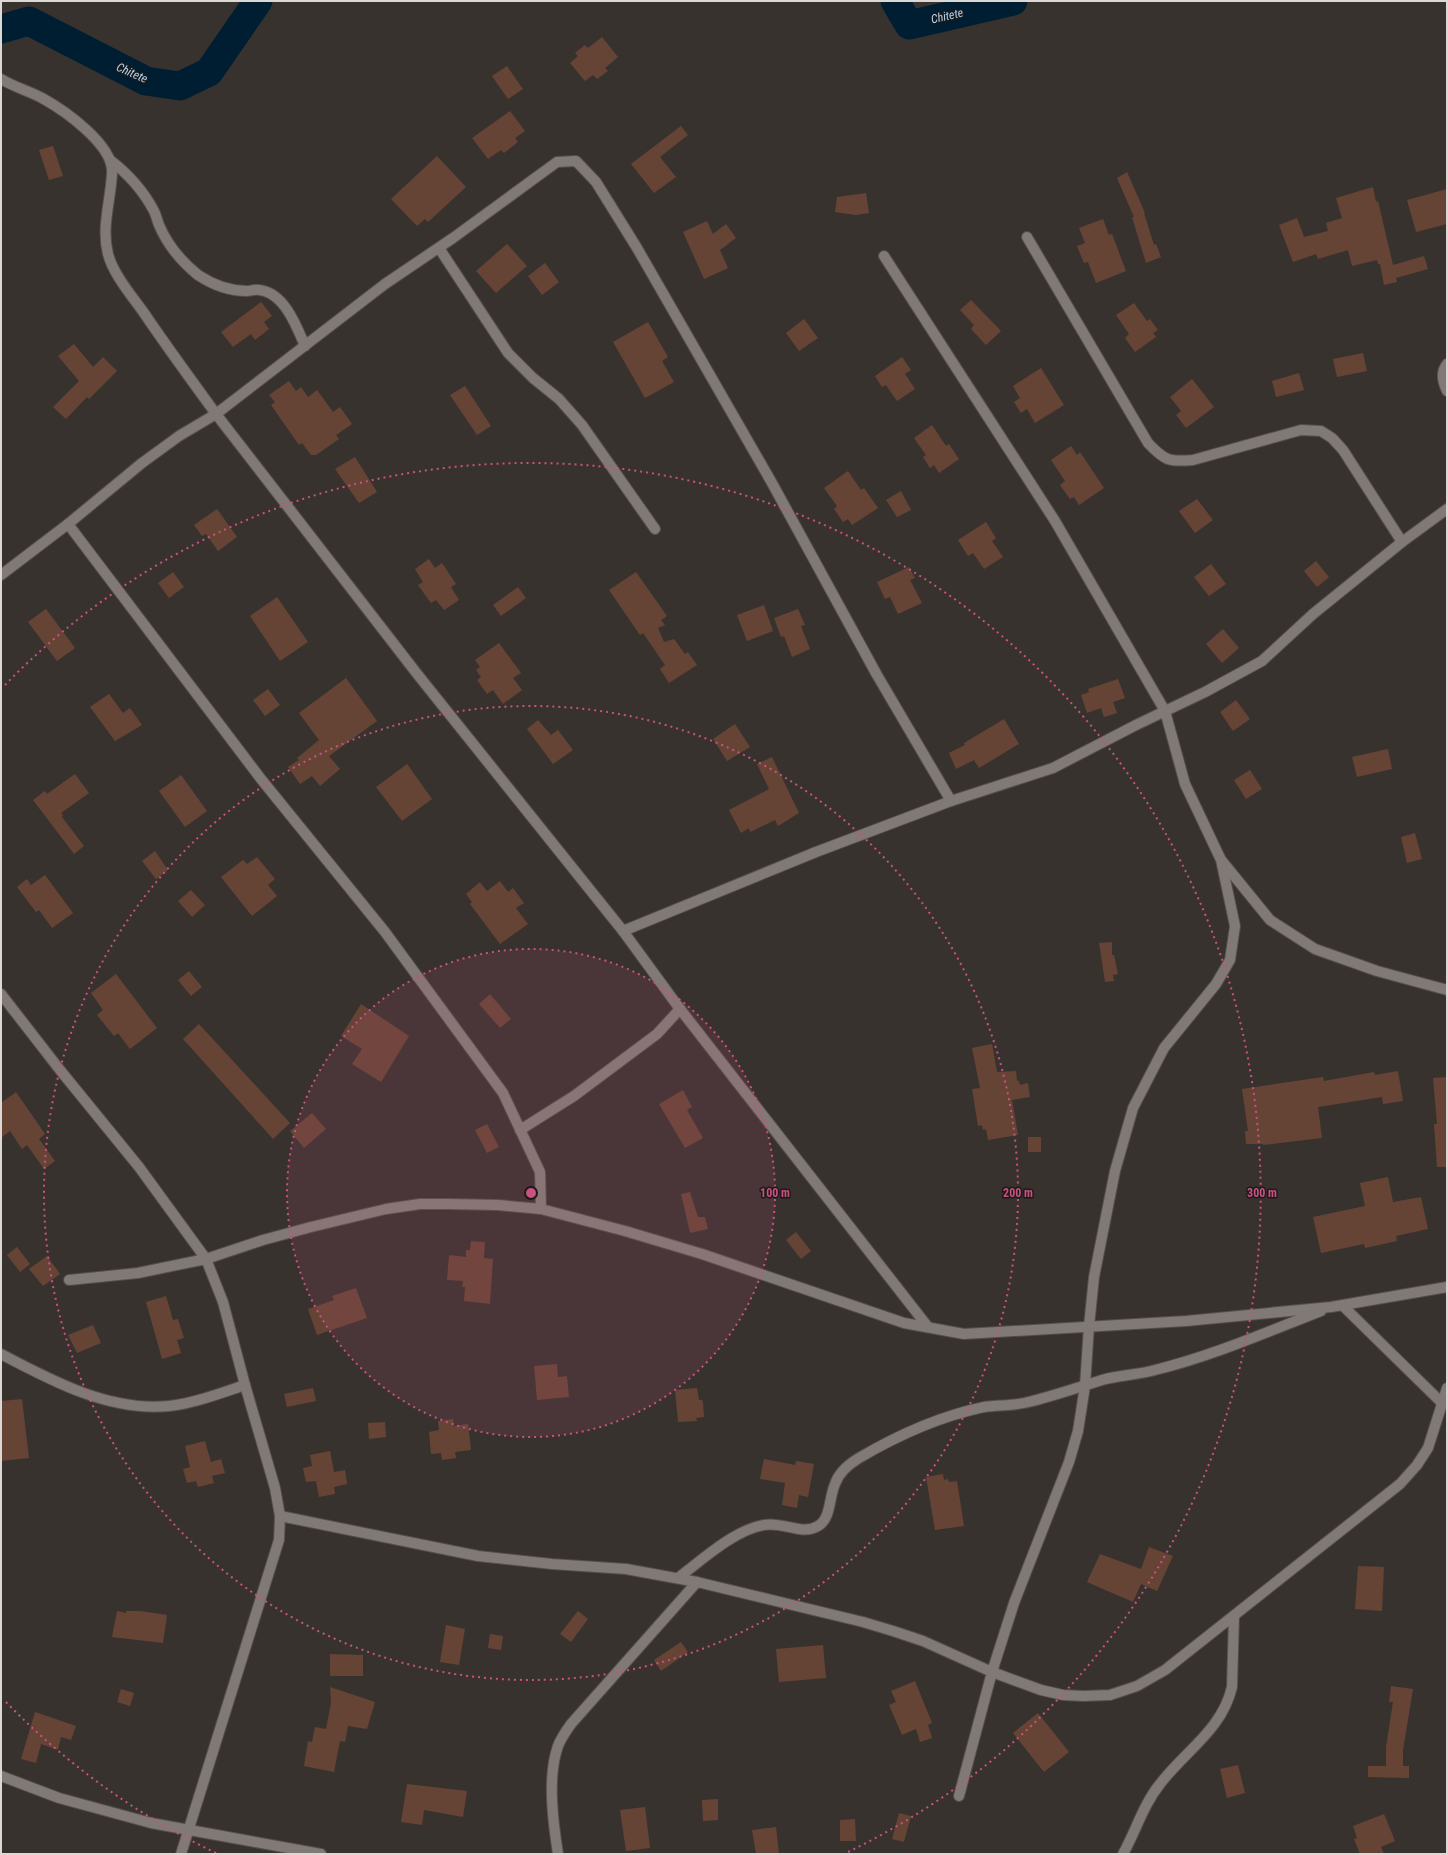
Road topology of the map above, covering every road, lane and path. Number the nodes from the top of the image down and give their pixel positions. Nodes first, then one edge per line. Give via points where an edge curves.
1 (1, 79) edge
2 (110, 160) junction
3 (1027, 237) dead end
4 (439, 248) junction
5 (884, 256) dead end
6 (305, 346) junction
7 (1447, 364) edge
8 (1447, 391) edge
9 (216, 414) junction
10 (1447, 509) edge
11 (68, 524) junction
12 (655, 529) dead end
13 (1402, 542) junction
14 (1, 574) edge
15 (1165, 711) junction
16 (951, 801) junction
17 (1221, 860) junction
18 (623, 931) junction
19 (1447, 990) edge
20 (1, 994) edge
21 (680, 1009) junction
22 (520, 1130) junction
23 (541, 1209) junction
24 (206, 1259) junction
25 (69, 1280) dead end
26 (1447, 1287) edge
27 (1343, 1306) junction
28 (1331, 1308) junction
29 (1089, 1326) junction
30 (928, 1327) junction
31 (1, 1354) edge
32 (245, 1385) junction
33 (1085, 1386) junction
34 (1447, 1388) edge
35 (1442, 1403) junction
36 (280, 1516) junction
37 (678, 1578) junction
38 (697, 1582) junction
39 (1234, 1616) junction
40 (992, 1672) junction
41 (1, 1776) edge
42 (959, 1796) dead end
43 (189, 1830) junction
44 (181, 1854) edge
45 (321, 1854) edge
46 (558, 1854) edge
47 (1123, 1854) edge

1 - 2 street via 43,99 59,110 88,132 105,150
2 - 6 street via 144,196 154,211 164,236 189,266 209,282 228,289 267,292 281,302 292,317
2 - 9 street via 113,170 106,224 108,254 121,281
3 - 13 street via 1148,443 1162,457 1176,461 1193,460 1301,430 1321,431 1343,450
4 - 6 street via 384,284
4 - 12 street via 508,353 559,399 582,425
4 - 16 street via 557,162 576,161 596,182 637,248 772,483 877,675
5 - 15 street via 1054,521
6 - 9 street
7 - 8 street via 1442,378
9 - 11 street via 179,436 142,463
9 - 18 street via 418,675
10 - 13 street
11 - 14 street
11 - 22 street via 260,779 386,932 503,1093
13 - 15 street via 1313,614 1262,661
15 - 16 street via 1053,768
15 - 17 street via 1185,784
16 - 18 street via 816,852
17 - 19 street via 1270,920 1315,949 1377,971
17 - 29 street via 1235,926 1230,960 1216,984 1164,1048 1133,1108 1115,1171 1094,1277
18 - 21 street
20 - 24 street via 139,1167
21 - 22 street via 656,1034 574,1096
21 - 30 street
22 - 23 street via 540,1172
23 - 24 street via 498,1205 420,1204 386,1209 264,1240
23 - 30 street via 702,1254 876,1314
24 - 25 street via 138,1273
24 - 32 street via 223,1302
26 - 27 street
27 - 28 street
27 - 35 street
28 - 29 street via 1186,1321
28 - 33 street via 1186,1361
29 - 30 street via 964,1334
29 - 33 street
31 - 32 street via 77,1390 110,1402 139,1407 169,1406
32 - 36 street via 275,1488
33 - 37 street via 1023,1404 984,1408 919,1427 858,1458 844,1469 835,1482 827,1517 816,1528 806,1530 773,1524 754,1528 733,1538
33 - 40 street via 1078,1431 1069,1462 1014,1603
34 - 35 street
35 - 39 street via 1428,1448 1400,1484
36 - 37 street via 478,1556 626,1569
36 - 43 street via 279,1540
37 - 38 street
38 - 40 street via 893,1631
38 - 46 street via 571,1724 561,1739 555,1757 552,1789
39 - 40 street via 1152,1678 1110,1695 1063,1695 1041,1690
39 - 47 street via 1230,1698 1217,1721 1160,1784 1148,1801
40 - 42 street
41 - 43 street via 59,1798 107,1812
43 - 44 street
43 - 45 street

